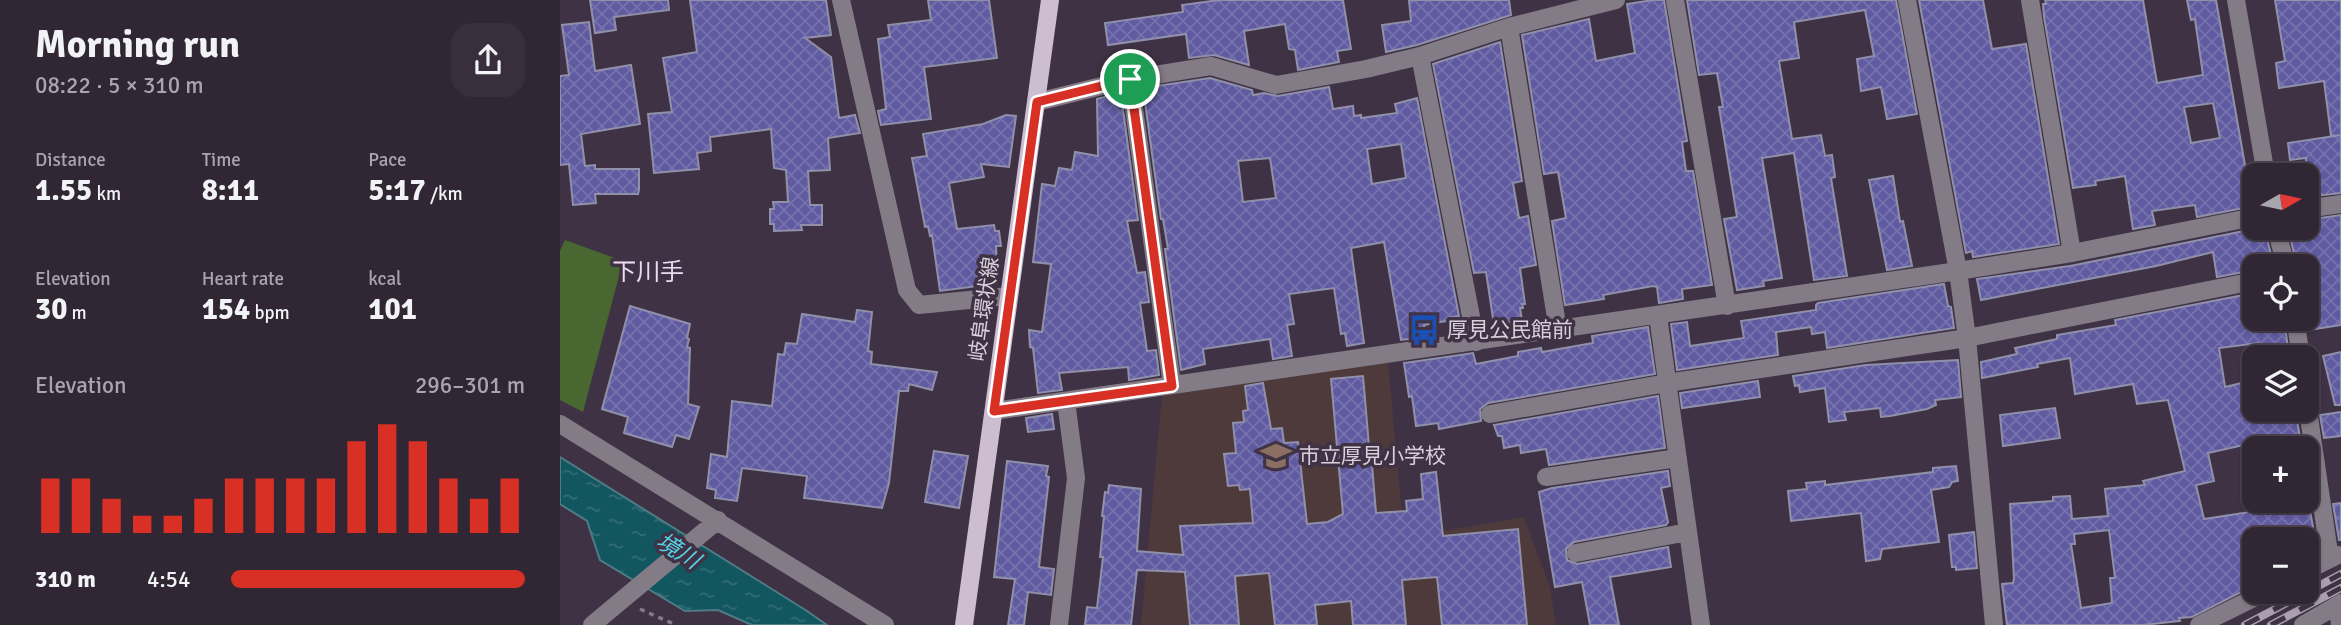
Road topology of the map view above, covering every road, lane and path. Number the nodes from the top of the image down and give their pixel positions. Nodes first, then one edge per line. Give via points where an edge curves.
1 (842, 0) edge
2 (1049, 0) edge
3 (1616, 0) edge
4 (1675, 0) edge
5 (1907, 0) edge
6 (2030, 0) edge
7 (2236, 0) edge
8 (1509, 27) junction
9 (1420, 56) junction
10 (1130, 79) junction
11 (1037, 102) junction
12 (2264, 163) edge
13 (2341, 204) edge
14 (2319, 207) edge
15 (2242, 220) edge
16 (2072, 253) junction
17 (1958, 271) junction
18 (2242, 283) edge
19 (1009, 296) junction
20 (1727, 306) junction
21 (1658, 316) junction
22 (1558, 330) junction
23 (1967, 338) junction
24 (1476, 342) junction
25 (1667, 383) junction
26 (1172, 386) junction
27 (1066, 401) junction
28 (994, 411) junction
29 (1490, 414) dead end
30 (2311, 422) edge
31 (560, 424) edge
32 (1678, 458) junction
33 (1546, 477) dead end
34 (711, 526) junction
35 (1688, 532) junction
36 (1576, 553) dead end
37 (2336, 556) edge
38 (2319, 564) edge
39 (625, 598) junction
40 (2242, 604) edge
41 (2339, 604) edge
42 (592, 625) edge
43 (676, 625) edge
44 (885, 625) edge
45 (964, 625) edge
46 (1059, 625) edge
47 (1702, 625) edge
48 (1994, 625) edge
49 (2199, 625) edge
50 (2303, 625) edge
51 (2340, 625) edge

1 - 19 street via 907,290 919,305
2 - 11 main road, 岐阜環状線
3 - 8 street
4 - 20 street
5 - 17 street
6 - 16 street
7 - 12 street
8 - 9 street
8 - 22 street
9 - 10 street via 1276,85 1211,66
9 - 24 street
10 - 11 street
10 - 26 street
11 - 19 main road, 岐阜環状線
13 - 14 street
15 - 16 street
16 - 17 street
17 - 20 street
17 - 23 street
18 - 23 street
19 - 28 main road, 岐阜環状線
20 - 21 street
21 - 22 street
21 - 25 street
22 - 24 street
23 - 25 street
23 - 48 street
24 - 26 street
25 - 29 street
25 - 32 street
26 - 27 street
27 - 28 street
27 - 46 street via 1076,478
28 - 45 main road, 岐阜環状線
30 - 37 street
31 - 34 street
32 - 33 street
32 - 35 street
34 - 39 street
34 - 44 street
35 - 36 street
35 - 47 street
37 - 38 street
39 - 42 street
39 - 43 path
40 - 49 street
41 - 50 street
41 - 51 street

